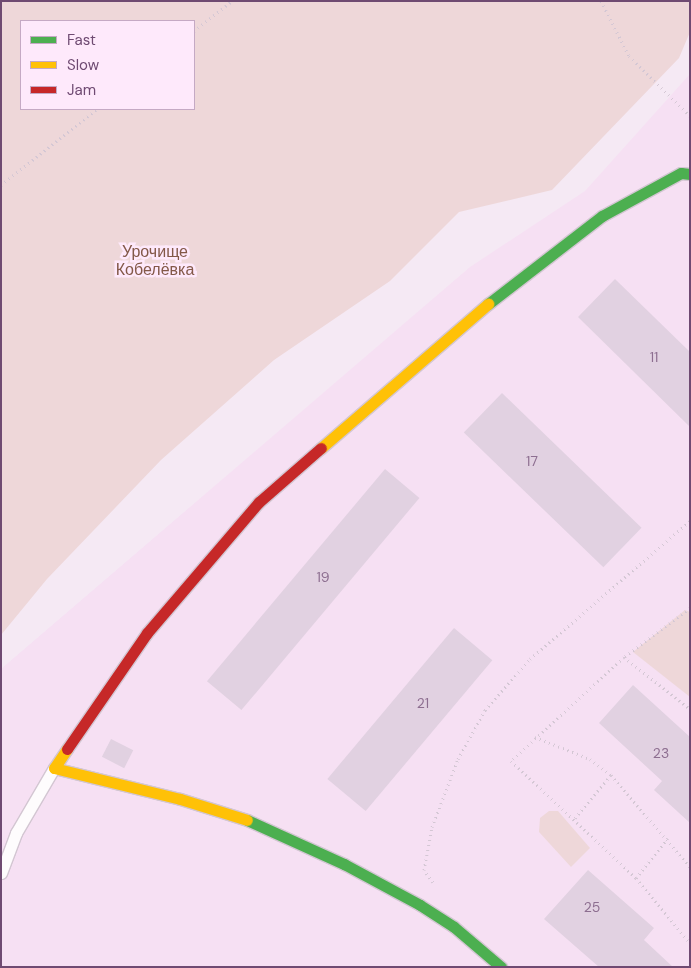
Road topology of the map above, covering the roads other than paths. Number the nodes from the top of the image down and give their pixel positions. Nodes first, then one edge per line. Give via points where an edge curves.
1 (690, 174) edge
2 (54, 768) junction
3 (1, 873) edge
4 (497, 965) edge

1 - 2 street via 681,174 602,216 493,299 259,502 148,633
2 - 3 lane via 16,833
2 - 4 street via 180,799 253,822 344,864 420,905 454,927

